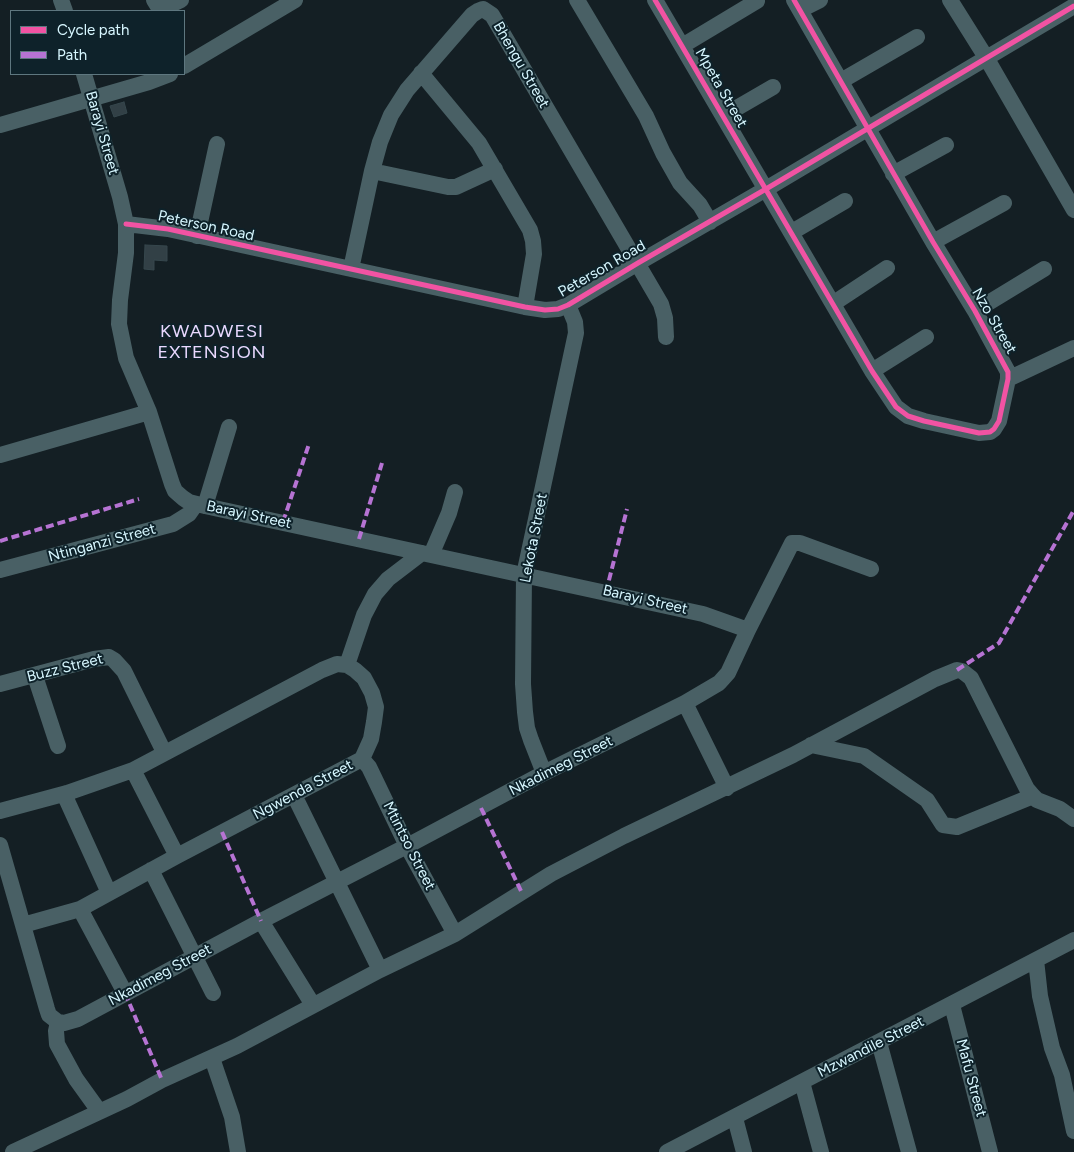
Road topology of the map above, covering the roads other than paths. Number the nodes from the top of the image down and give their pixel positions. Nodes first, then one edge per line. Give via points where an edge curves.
1 (154, 0) edge
2 (181, 0) edge
3 (295, 0) edge
4 (577, 0) edge
5 (655, 0) edge
6 (820, 0) edge
7 (950, 0) edge
8 (757, 1) edge
9 (483, 5) edge
10 (797, 5) edge
11 (1074, 6) edge
12 (917, 37) dead end
13 (682, 46) junction
14 (986, 59) junction
15 (185, 65) edge
16 (421, 73) junction
17 (84, 75) edge
18 (167, 75) edge
19 (841, 81) junction
20 (773, 87) dead end
21 (92, 98) junction
22 (723, 116) junction
23 (0, 125) edge
24 (867, 128) junction
25 (217, 144) dead end
26 (946, 145) dead end
27 (495, 169) junction
28 (372, 171) junction
29 (893, 174) junction
30 (1068, 186) edge
31 (766, 189) junction
32 (845, 202) dead end
33 (1004, 203) dead end
34 (1074, 210) edge
35 (710, 222) junction
36 (126, 224) junction
37 (792, 232) junction
38 (197, 236) junction
39 (933, 242) junction
40 (638, 263) junction
41 (886, 268) dead end
42 (1044, 269) dead end
43 (351, 270) junction
44 (834, 303) junction
45 (568, 305) junction
46 (525, 307) junction
47 (975, 311) junction
48 (666, 336) dead end
49 (926, 338) dead end
50 (1074, 348) edge
51 (872, 371) junction
52 (1008, 379) junction
53 (149, 412) junction
54 (229, 427) dead end
55 (0, 455) edge
56 (455, 492) dead end
57 (201, 505) junction
58 (427, 554) junction
59 (871, 569) dead end
60 (0, 570) edge
61 (524, 574) junction
62 (748, 630) junction
63 (347, 665) junction
64 (35, 676) junction
65 (0, 684) edge
66 (685, 703) junction
67 (811, 745) junction
68 (58, 746) dead end
69 (164, 752) junction
70 (362, 759) junction
71 (133, 770) junction
72 (544, 773) junction
73 (727, 788) junction
74 (64, 794) junction
75 (294, 795) junction
76 (1033, 796) junction
77 (0, 811) edge
78 (1074, 819) edge
79 (0, 845) edge
80 (407, 846) junction
81 (177, 856) junction
82 (151, 870) junction
83 (336, 883) junction
84 (110, 893) junction
85 (80, 909) junction
86 (261, 921) junction
87 (22, 925) junction
88 (455, 934) junction
89 (1074, 940) edge
90 (194, 957) junction
91 (1036, 960) junction
92 (380, 970) junction
93 (125, 993) junction
94 (214, 993) dead end
95 (313, 1005) junction
96 (952, 1005) junction
97 (58, 1022) junction
98 (879, 1042) junction
99 (212, 1058) junction
100 (802, 1082) junction
101 (100, 1112) junction
102 (735, 1118) junction
103 (1074, 1131) edge
104 (13, 1152) edge
105 (238, 1152) edge
106 (667, 1152) edge
107 (744, 1152) edge
108 (821, 1152) edge
109 (910, 1152) edge
110 (990, 1152) edge

1 - 2 street via 159,8 164,8
3 - 15 street
4 - 35 street via 646,116 680,183 700,204
5 - 13 street, Mpeta Street
6 - 10 street
7 - 14 street
8 - 13 street, Mpeta Street
9 - 16 street, Bhengu Street
9 - 40 street, Bhengu Street via 492,15
10 - 19 street
11 - 14 street, Peterson Road
12 - 19 street
13 - 22 street, Mpeta Street
14 - 24 street, Peterson Road
14 - 30 street
16 - 27 street via 471,131
16 - 28 street, Bhengu Street via 391,115
17 - 21 street, Barayi Street
18 - 21 street
19 - 24 street
20 - 22 street, Mpeta Street
21 - 23 street
21 - 36 street, Barayi Street
22 - 31 street, Mpeta Street
24 - 29 street, Nzo Street
24 - 31 street, Peterson Road
25 - 38 street
26 - 29 street
27 - 28 street via 456,187
27 - 46 street via 533,241 534,254
28 - 43 street, Bhengu Street
29 - 39 street, Nzo Street
30 - 34 street
31 - 35 street, Peterson Road
31 - 37 street, Nzo Street
32 - 37 street
33 - 39 street
35 - 40 street, Peterson Road
36 - 38 street, Peterson Road
36 - 53 street, Barayi Street via 119,324 126,358
37 - 44 street, Nzo Street
38 - 43 street, Peterson Road
39 - 47 street, Nzo Street
40 - 45 street, Peterson Road
40 - 48 street, Bhengu Street via 664,311
41 - 44 street
42 - 47 street
43 - 46 street, Peterson Road
44 - 51 street, Nzo Street
45 - 46 street, Peterson Road via 545,310
45 - 61 street, Lekota Street via 576,333
47 - 52 street, Nzo Street via 1008,372
49 - 51 street
50 - 52 street
51 - 52 street, Nzo Street via 896,407 908,416 979,433 990,432 997,426
53 - 55 street
53 - 57 street, Barayi Street via 175,491
54 - 57 street
56 - 58 street via 449,513
57 - 58 street, Barayi Street
57 - 60 street, Ntinganzi Street via 173,524
58 - 61 street, Barayi Street
58 - 63 street via 388,579 375,594 364,615
59 - 62 street, Nkadimeg Street via 800,543 792,543
61 - 62 street, Barayi Street via 703,614
61 - 72 street, Lekota Street via 525,712 531,740
62 - 66 street, Nkadimeg Street via 724,678
63 - 69 street via 337,664 322,670
63 - 70 street, Ngwenda Street via 364,678 376,707 371,739
64 - 65 street, Buzz Street
64 - 68 street
64 - 69 street, Buzz Street via 103,657 114,660 124,671
66 - 72 street, Nkadimeg Street
66 - 73 street
67 - 73 street
67 - 76 street via 864,756 927,800 942,825 957,828
67 - 76 street via 935,679 962,671 971,678
69 - 71 street
70 - 75 street, Ngwenda Street
70 - 80 street, Mtintso Street
71 - 74 street
71 - 81 street
72 - 80 street, Nkadimeg Street
73 - 88 street via 551,874
74 - 77 street
74 - 84 street
75 - 81 street, Ngwenda Street
75 - 83 street
76 - 78 street
79 - 87 street
80 - 83 street, Nkadimeg Street
80 - 88 street, Mtintso Street
81 - 82 street, Ngwenda Street
82 - 84 street, Ngwenda Street
82 - 90 street
83 - 86 street, Nkadimeg Street
83 - 92 street
84 - 85 street, Ngwenda Street
85 - 87 street, Ngwenda Street
85 - 93 street
86 - 90 street, Nkadimeg Street
86 - 95 street
87 - 97 street via 49,1015
88 - 92 street
89 - 91 street, Mzwandile Street
90 - 93 street, Nkadimeg Street
90 - 94 street
91 - 96 street, Mzwandile Street
91 - 103 street via 1040,996
92 - 95 street
93 - 97 street, Nkadimeg Street via 78,1019
95 - 99 street
96 - 98 street, Mzwandile Street
96 - 110 street, Mafu Street
97 - 101 street via 56,1038 60,1051
98 - 100 street, Mzwandile Street
98 - 109 street
99 - 101 street
99 - 105 street via 232,1117
100 - 102 street, Mzwandile Street
100 - 108 street
101 - 104 street
102 - 106 street, Mzwandile Street
102 - 107 street

